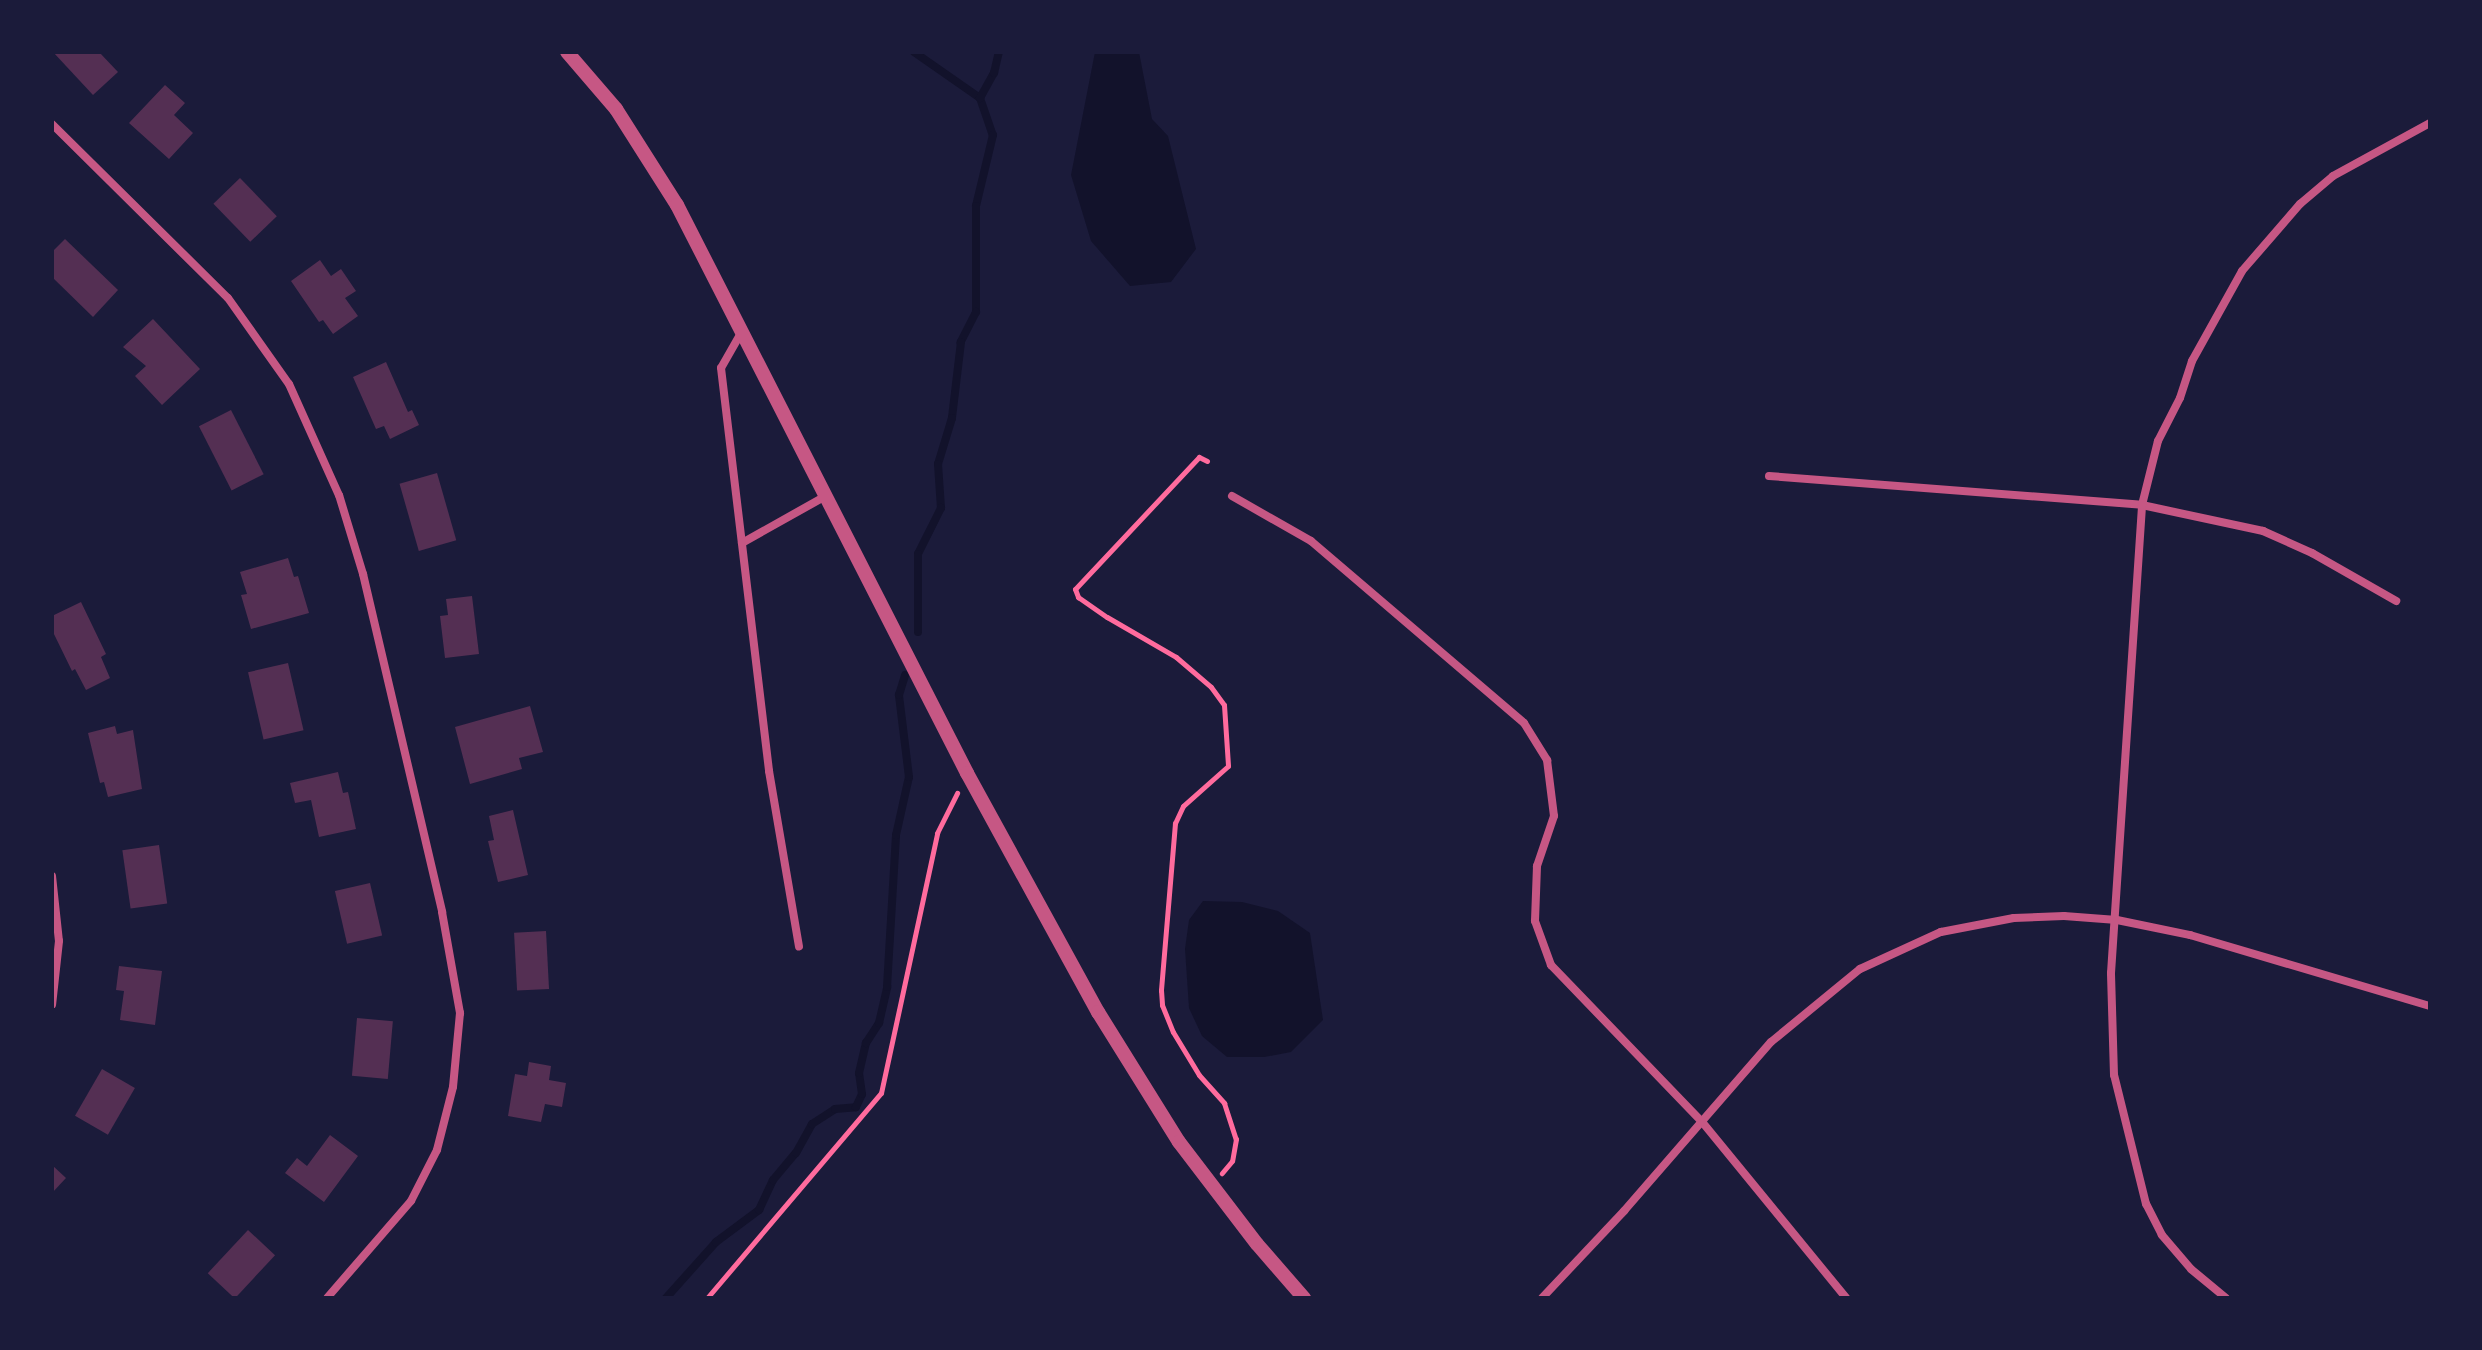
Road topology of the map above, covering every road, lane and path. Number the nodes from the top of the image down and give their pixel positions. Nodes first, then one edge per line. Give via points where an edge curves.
1 (567, 52) edge
2 (2430, 123) edge
3 (52, 124) edge
4 (741, 333) junction
5 (1207, 461) dead end
6 (1769, 476) dead end
7 (1232, 496) dead end
8 (824, 497) junction
9 (2142, 505) junction
10 (742, 543) junction
11 (2396, 601) dead end
12 (967, 773) junction
13 (52, 876) edge
14 (2117, 920) junction
15 (799, 946) dead end
16 (52, 1005) edge
17 (2430, 1006) edge
18 (1703, 1123) junction
19 (1208, 1182) junction
20 (327, 1298) edge
21 (707, 1298) edge
22 (1304, 1298) edge
23 (1542, 1298) edge
24 (1846, 1298) edge
25 (2226, 1298) edge

1 - 4 street via 616,109 651,163
2 - 9 street via 2333,176 2300,204 2242,271 2192,361 2158,441
3 - 20 street via 228,298 289,384 339,495 363,574 442,912 459,1025 453,1087 430,1170 402,1213
4 - 8 street
4 - 10 street via 721,368
5 - 19 path via 1199,457 1155,499 1075,589 1078,597 1107,617 1176,657 1224,705 1228,766 1183,806 1175,823 1162,975 1162,1005 1173,1032 1224,1103 1236,1139 1232,1161
6 - 9 street
7 - 18 street via 1311,541 1524,723 1547,760 1554,816 1537,866 1535,921 1551,965
8 - 10 street
8 - 12 street
9 - 11 street via 2263,531
9 - 14 street
10 - 15 street via 769,771
12 - 19 street via 1098,1012
12 - 21 path via 937,833 881,1093
13 - 16 street via 59,941
14 - 17 street via 2190,935
14 - 18 street via 2014,918 1941,932 1908,945 1860,969 1771,1042
14 - 25 street via 2111,973 2114,1075 2146,1204 2162,1235
18 - 23 street
18 - 24 street
19 - 22 street

